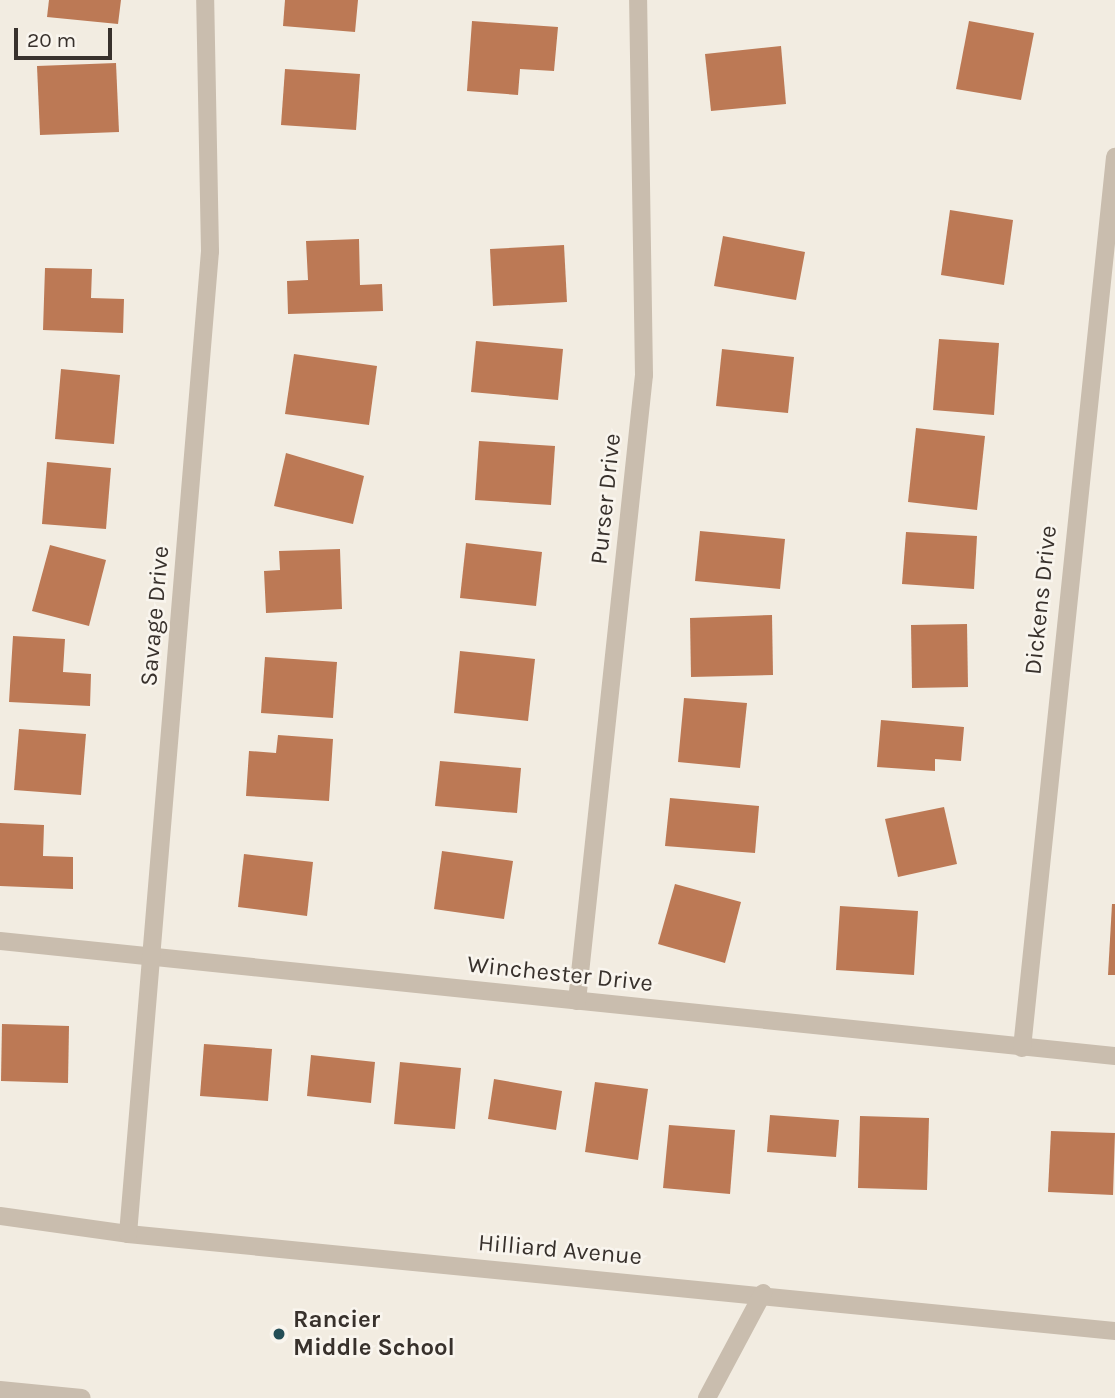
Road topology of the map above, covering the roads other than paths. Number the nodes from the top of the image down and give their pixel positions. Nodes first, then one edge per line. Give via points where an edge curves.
1 (205, 0) edge
2 (638, 0) edge
3 (1115, 157) edge
4 (0, 941) edge
5 (151, 955) junction
6 (577, 1001) junction
7 (1021, 1048) junction
8 (1115, 1056) edge
9 (0, 1216) edge
10 (128, 1234) junction
11 (763, 1293) junction
12 (1115, 1331) edge
13 (0, 1390) edge
14 (82, 1398) edge
15 (707, 1398) edge

1 - 5 street, Savage Drive via 210,251
2 - 6 street, Purser Drive via 644,374
3 - 7 street, Dickens Drive
4 - 5 street, Winchester Drive
5 - 6 street, Winchester Drive
5 - 10 street, Savage Drive
6 - 7 street, Winchester Drive
7 - 8 street, Winchester Drive
9 - 10 street, Hilliard Avenue
10 - 11 street, Hilliard Avenue
11 - 12 street, Hilliard Avenue
11 - 15 street
13 - 14 street

